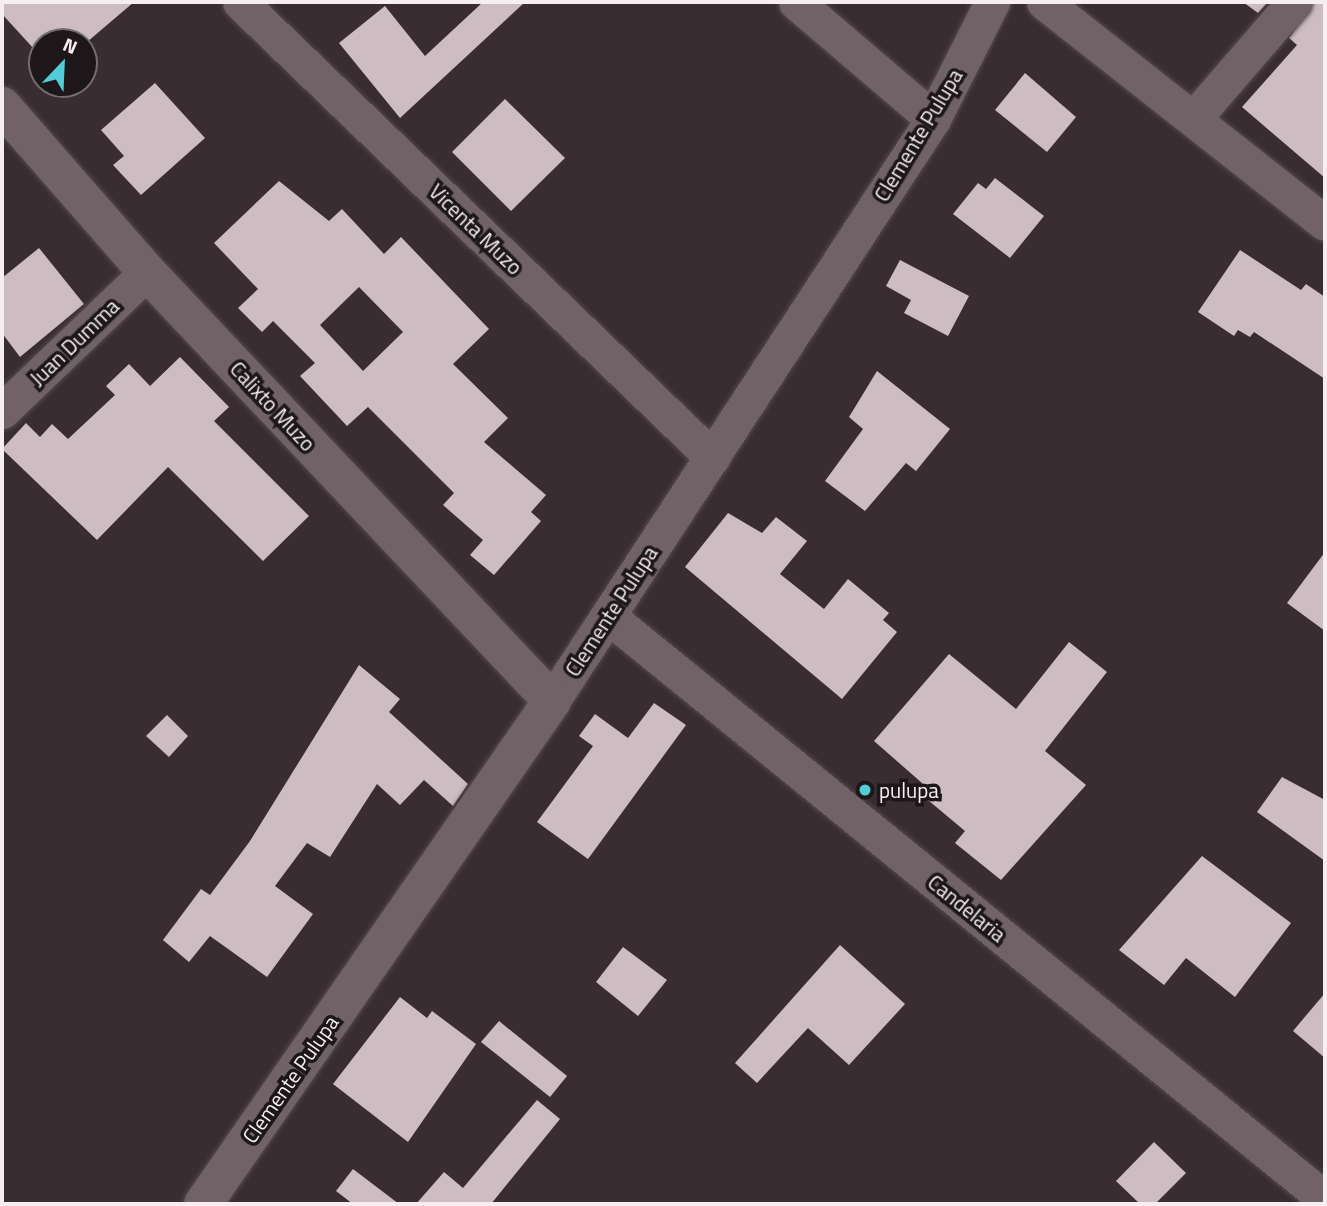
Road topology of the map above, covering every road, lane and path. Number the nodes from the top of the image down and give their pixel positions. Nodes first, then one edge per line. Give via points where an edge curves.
1 (240, 2) edge
2 (796, 2) edge
3 (992, 2) edge
4 (1044, 2) edge
5 (1294, 2) edge
6 (2, 106) edge
7 (1194, 118) junction
8 (933, 120) junction
9 (1325, 223) edge
10 (146, 272) junction
11 (2, 411) edge
12 (712, 457) junction
13 (608, 616) junction
14 (552, 701) junction
15 (1325, 1199) edge
16 (202, 1204) edge

1 - 12 street, Vicenta Muzo
2 - 8 street
3 - 8 street, Clemente Pulupa
4 - 7 street
5 - 7 street
6 - 10 street, Calixto Muzo
7 - 9 street
8 - 12 street, Clemente Pulupa
10 - 11 street, Juan Dumma
10 - 14 street, Calixto Muzo
12 - 13 street, Clemente Pulupa
13 - 14 street, Clemente Pulupa
13 - 15 street, Candelaria
14 - 16 street, Clemente Pulupa

